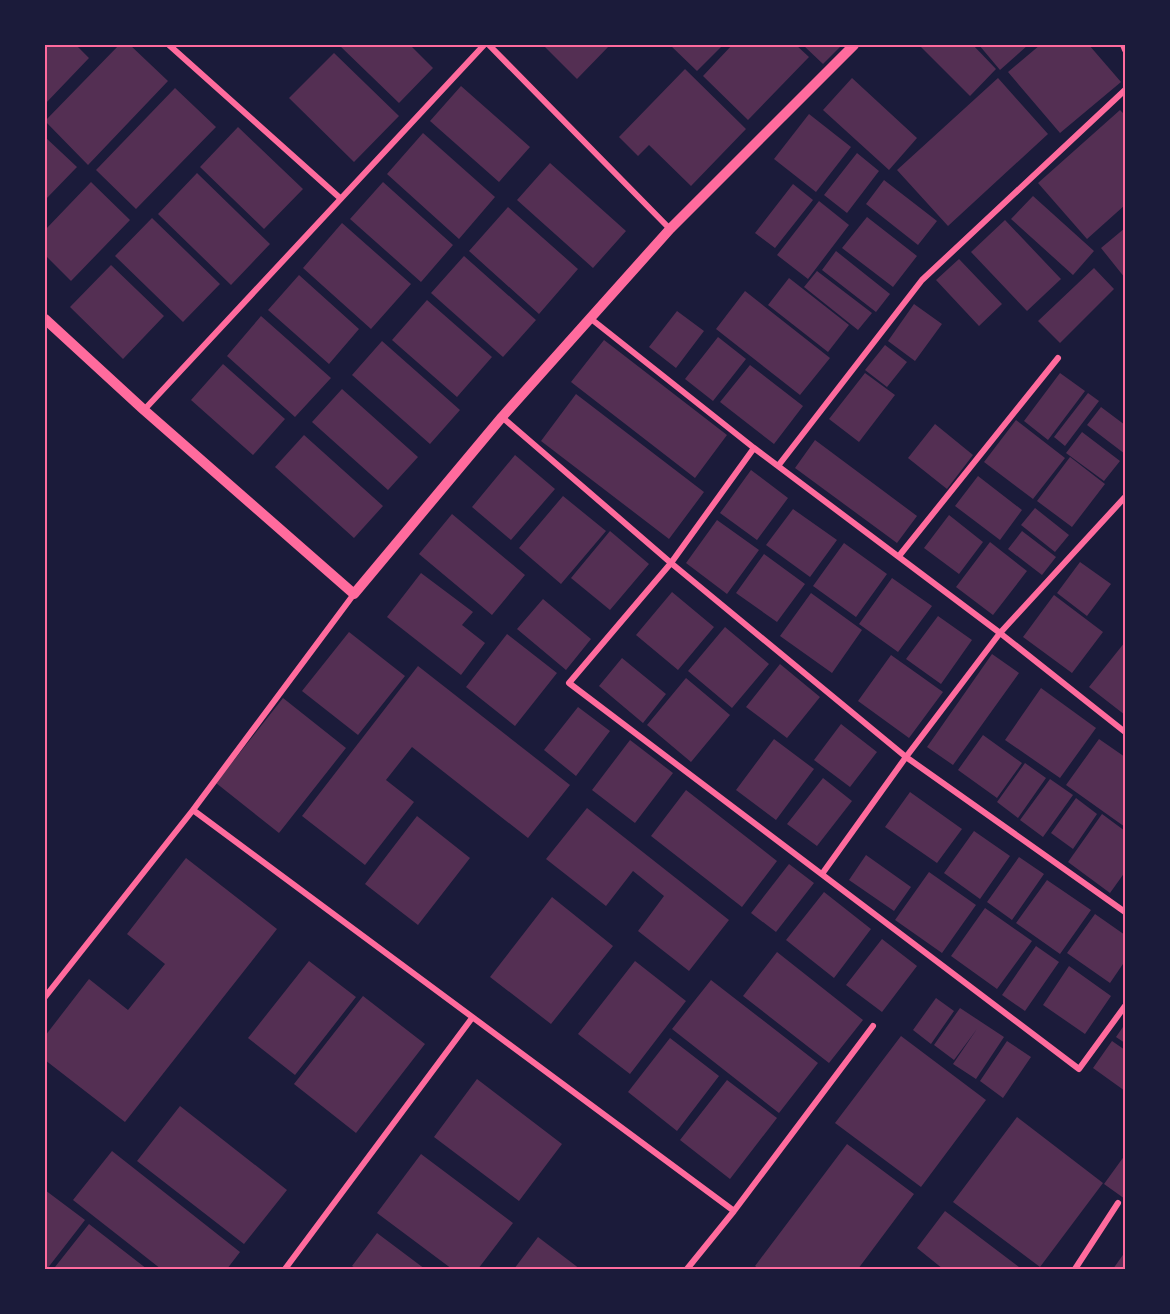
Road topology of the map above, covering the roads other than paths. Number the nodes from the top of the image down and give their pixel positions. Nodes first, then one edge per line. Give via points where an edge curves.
1 (169, 45) edge
2 (487, 45) edge
3 (854, 45) edge
4 (1123, 45) edge
5 (1125, 50) edge
6 (1125, 90) edge
7 (340, 198) junction
8 (670, 229) junction
9 (590, 318) junction
10 (45, 319) edge
11 (1059, 358) dead end
12 (144, 410) junction
13 (502, 417) junction
14 (754, 448) junction
15 (778, 466) junction
16 (1125, 497) edge
17 (899, 556) junction
18 (671, 563) junction
19 (354, 594) junction
20 (1000, 633) junction
21 (1125, 732) edge
22 (906, 757) junction
23 (194, 810) junction
24 (822, 874) junction
25 (1125, 912) edge
26 (45, 997) edge
27 (1125, 1006) edge
28 (472, 1018) junction
29 (873, 1026) dead end
30 (1118, 1203) dead end
31 (734, 1212) junction
32 (285, 1269) edge
33 (687, 1269) edge
34 (1075, 1269) edge

1 - 7 street
2 - 7 street
2 - 8 street
3 - 8 street
4 - 5 street
6 - 15 street via 921,280
7 - 12 street
8 - 9 street
9 - 13 street
9 - 14 street
10 - 12 street
11 - 17 street
12 - 19 street
13 - 18 street
13 - 19 street
14 - 15 street
14 - 18 street
15 - 17 street
16 - 20 street
17 - 20 street
18 - 22 street
18 - 24 street via 569,683
19 - 23 street
20 - 21 street
20 - 22 street
22 - 24 street
22 - 25 street
23 - 26 street
23 - 28 street
24 - 27 street via 1079,1069
28 - 31 street
28 - 32 street
29 - 31 street
30 - 34 street
31 - 33 street

